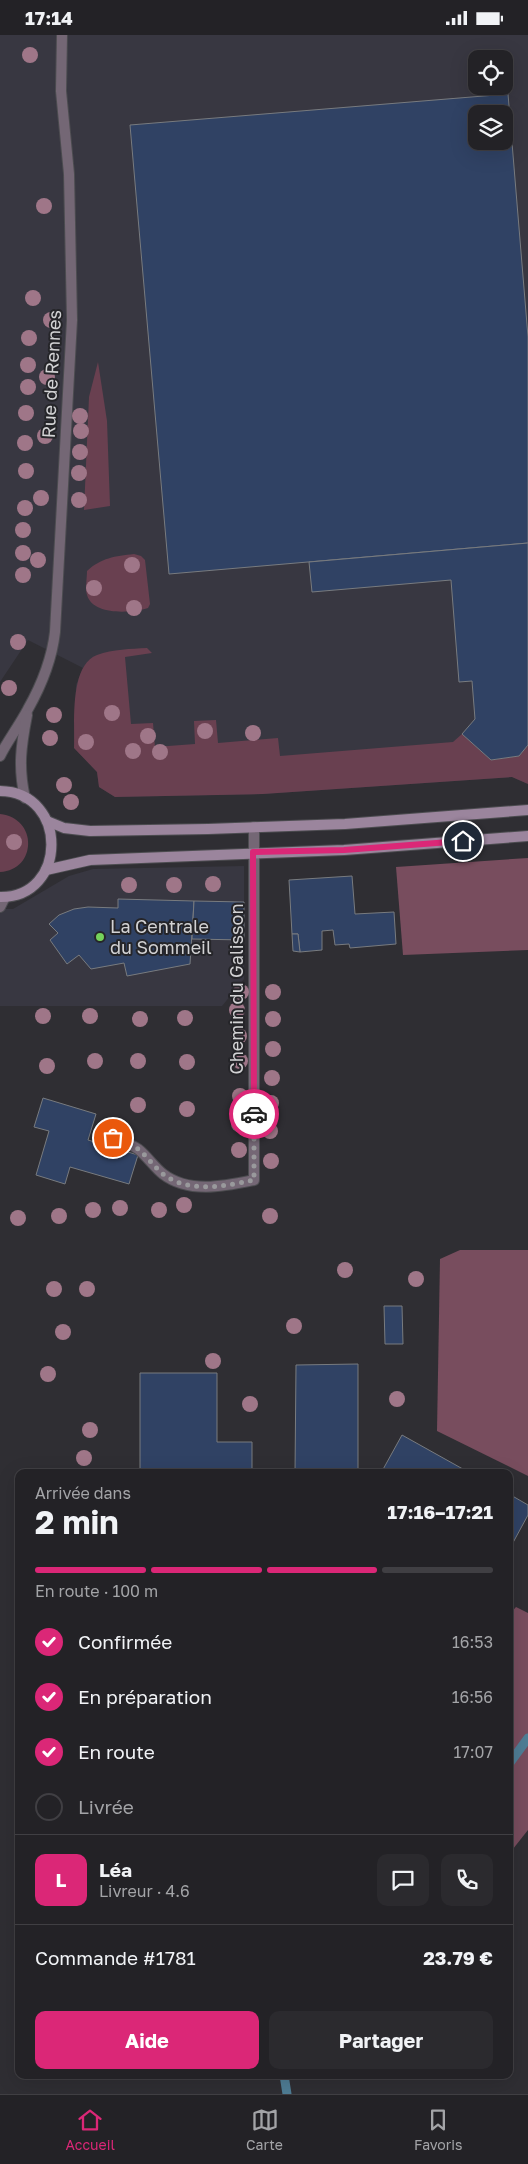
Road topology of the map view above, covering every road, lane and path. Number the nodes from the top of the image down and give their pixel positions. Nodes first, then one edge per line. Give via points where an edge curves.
1 (62, 35) edge
2 (28, 709) junction
3 (0, 756) edge
4 (0, 791) edge
5 (25, 798) junction
6 (528, 811) edge
7 (47, 821) junction
8 (254, 827) junction
9 (528, 836) edge
10 (253, 852) junction
11 (46, 870) junction
12 (2, 897) edge
13 (0, 907) edge
14 (113, 1138) dead end

1 - 2 street, Rue de Rennes via 61,91 69,175 72,321 55,632 49,660
2 - 3 street, Rue de Rennes
2 - 5 street, Rue de Rennes via 20,759
4 - 5 main road
5 - 7 main road
6 - 8 main road
7 - 8 main road via 64,828 90,831
7 - 11 main road via 52,845
8 - 10 street, Chemin du Galisson
9 - 10 main road via 344,850
10 - 11 main road via 90,860
10 - 14 street, Chemin du Galisson via 254,1180 217,1187 182,1183 164,1175 139,1150
11 - 12 main road via 28,888
12 - 13 street

